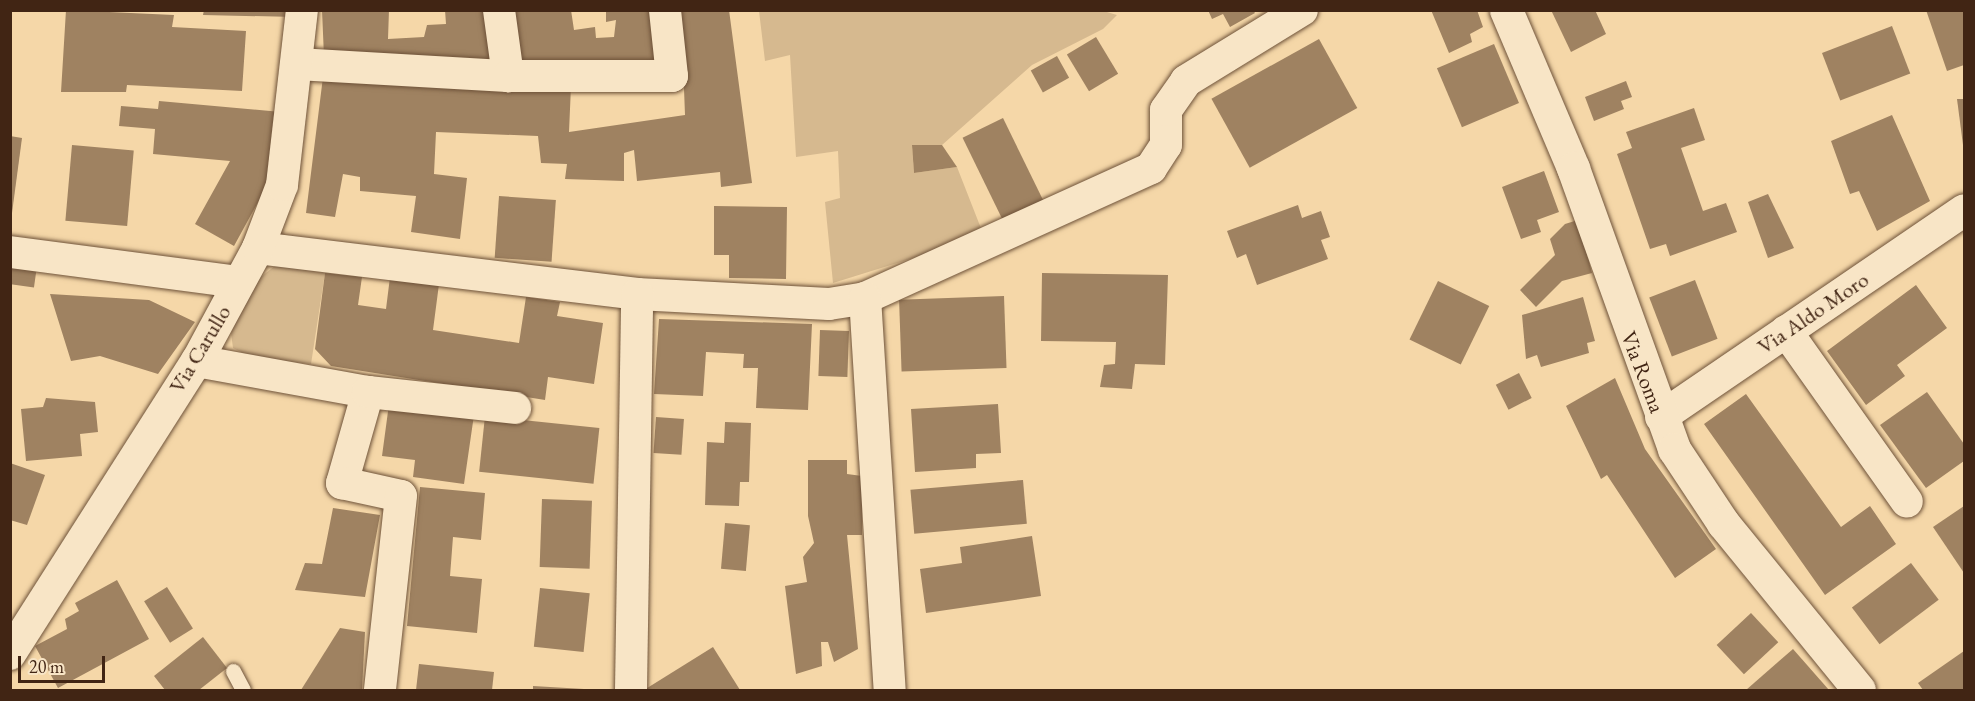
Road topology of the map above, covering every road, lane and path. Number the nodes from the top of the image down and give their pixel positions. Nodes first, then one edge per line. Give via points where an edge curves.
1 (499, 10) edge
2 (665, 10) edge
3 (1302, 10) edge
4 (1506, 10) edge
5 (302, 21) edge
6 (297, 64) junction
7 (507, 76) junction
8 (1965, 210) edge
9 (258, 248) junction
10 (10, 252) edge
11 (239, 282) junction
12 (637, 294) junction
13 (865, 298) junction
14 (1786, 331) junction
15 (197, 360) junction
16 (368, 392) junction
17 (515, 408) dead end
18 (1660, 417) junction
19 (1907, 502) dead end
20 (10, 654) edge
21 (233, 671) dead end
22 (243, 690) edge
23 (380, 690) edge
24 (631, 690) edge
25 (890, 690) edge
26 (1859, 690) edge

1 - 7 street
2 - 7 street via 672,76
3 - 13 street via 1186,81 1166,110 1166,145 1151,168
4 - 18 street, Via Roma via 1573,168
5 - 6 street, Via Carullo
6 - 7 street
6 - 9 street, Via Carullo via 282,185
8 - 14 street, Via Aldo Moro
9 - 11 street, Via Carullo
9 - 12 street
10 - 11 street
11 - 15 street, Via Carullo
12 - 13 street via 829,304
12 - 24 street
13 - 25 street
14 - 18 street, Via Aldo Moro
14 - 19 street
15 - 16 street
15 - 20 street, Via Carullo
16 - 17 street
16 - 23 street via 342,483 401,496
18 - 26 street, Via Roma via 1674,449 1723,523
21 - 22 lane

